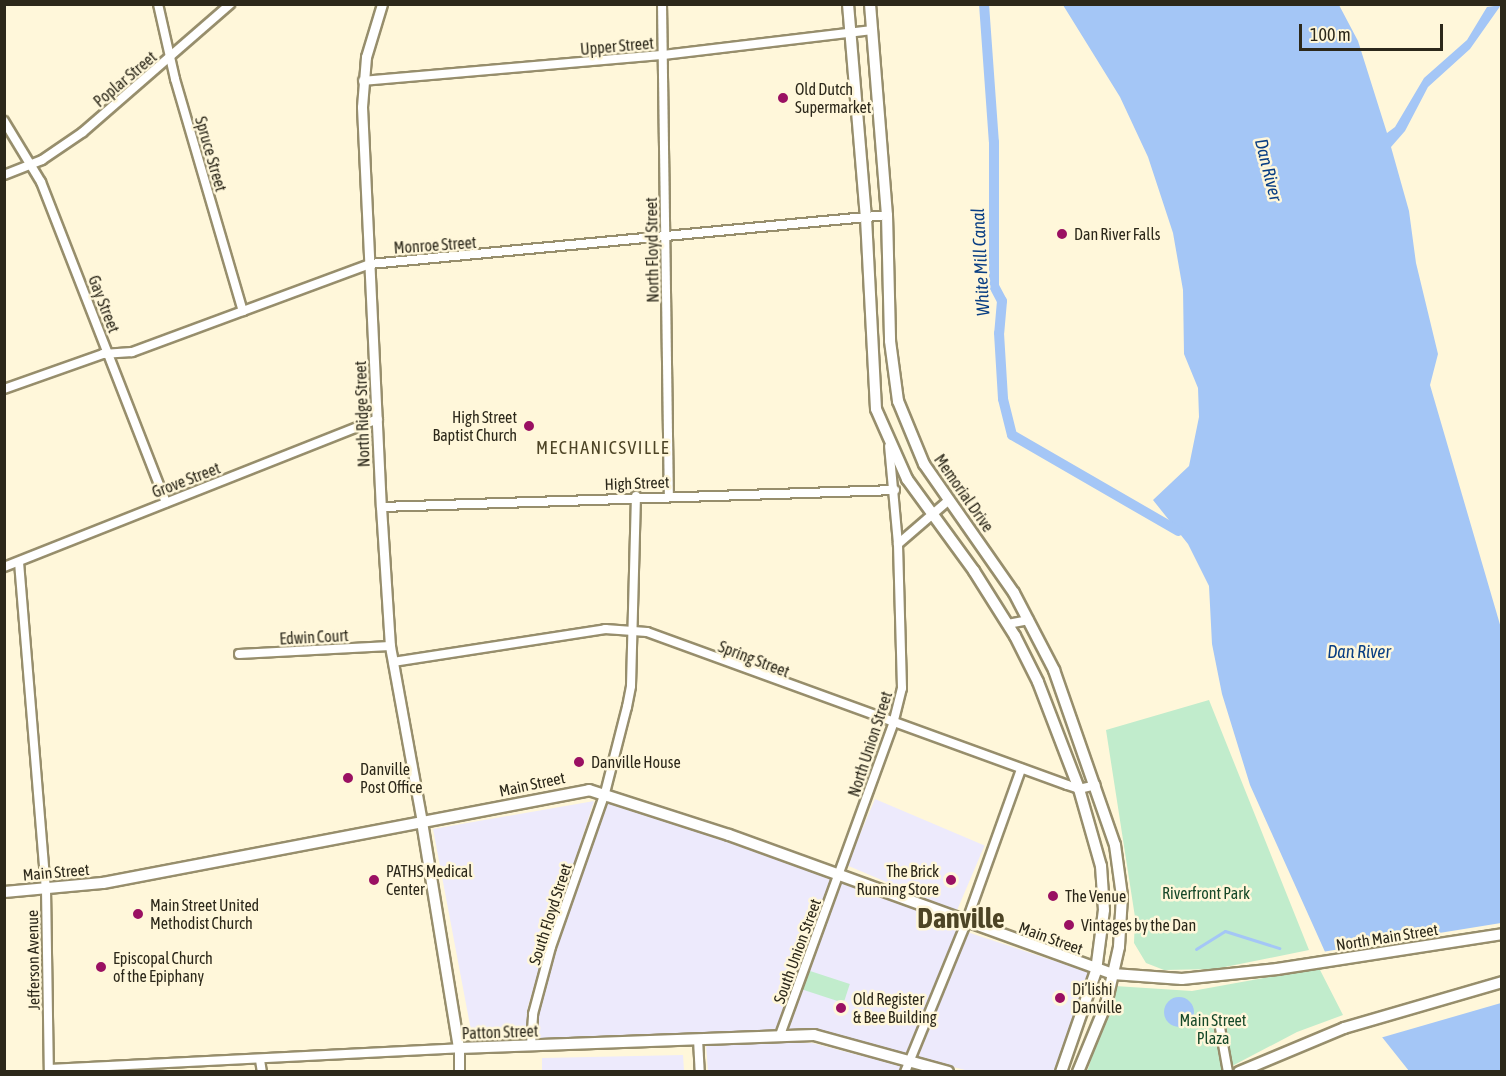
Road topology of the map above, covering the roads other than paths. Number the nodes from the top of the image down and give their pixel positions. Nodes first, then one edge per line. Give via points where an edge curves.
1 (158, 4) edge
2 (230, 4) edge
3 (382, 4) edge
4 (662, 4) edge
5 (848, 4) edge
6 (870, 4) edge
7 (873, 30) junction
8 (851, 33) junction
9 (663, 55) junction
10 (172, 57) junction
11 (363, 81) junction
12 (4, 121) edge
13 (30, 163) junction
14 (4, 175) edge
15 (887, 215) junction
16 (866, 218) junction
17 (665, 238) junction
18 (370, 264) junction
19 (243, 311) junction
20 (108, 353) junction
21 (4, 389) edge
22 (378, 419) junction
23 (889, 446) junction
24 (895, 490) junction
25 (636, 496) junction
26 (669, 496) junction
27 (949, 500) junction
28 (166, 502) junction
29 (381, 507) junction
30 (932, 517) junction
31 (898, 544) junction
32 (19, 561) junction
33 (4, 567) edge
34 (1029, 620) junction
35 (1008, 624) junction
36 (632, 629) junction
37 (390, 646) junction
38 (239, 654) dead end
39 (393, 662) junction
40 (892, 724) junction
41 (1021, 769) junction
42 (1096, 785) junction
43 (1079, 789) junction
44 (605, 793) junction
45 (422, 822) junction
46 (839, 876) junction
47 (46, 889) junction
48 (4, 892) edge
49 (966, 923) junction
50 (1502, 934) edge
51 (1096, 971) junction
52 (1113, 975) junction
53 (1502, 982) edge
54 (1219, 1022) dead end
55 (780, 1035) junction
56 (698, 1039) junction
57 (531, 1045) junction
58 (459, 1048) junction
59 (260, 1060) junction
60 (910, 1061) junction
61 (49, 1070) edge
62 (262, 1071) edge
63 (459, 1071) edge
64 (700, 1071) edge
65 (905, 1071) edge
66 (948, 1071) edge
67 (1061, 1071) edge
68 (1078, 1071) edge
69 (1228, 1071) edge
70 (1239, 1071) edge

1 - 10 street, Spruce Street
2 - 10 street, Poplar Street
3 - 11 street, North Ridge Street via 370,37
4 - 9 street, North Floyd Street
5 - 8 main road
6 - 7 main road, Memorial Drive
7 - 8 street, Upper Street
7 - 15 main road, Memorial Drive
8 - 9 street, Upper Street
8 - 16 main road
9 - 11 street, Upper Street
9 - 17 street, North Floyd Street
10 - 13 street, Poplar Street via 83,132 42,160
10 - 19 street, Spruce Street via 175,79
11 - 18 street, North Ridge Street
12 - 13 street, Gay Street
13 - 14 street, Poplar Street
13 - 20 street, Gay Street
15 - 16 street, Monroe Street
15 - 27 main road, Memorial Drive via 890,341 897,401 911,441
16 - 17 street, Monroe Street
16 - 23 main road via 872,385
17 - 18 street, Monroe Street
17 - 26 street, North Floyd Street
18 - 19 street, Monroe Street
18 - 22 street, North Ridge Street
19 - 20 street, Monroe Street via 132,352
20 - 21 street, Monroe Street
20 - 28 street, Gay Street
22 - 28 street, Grove Street
22 - 29 street, North Ridge Street
23 - 24 street, North Union Street
23 - 30 main road
24 - 26 street, High Street
24 - 31 street, North Union Street
25 - 26 street, High Street
25 - 29 street, High Street
25 - 36 street
27 - 30 street
27 - 34 main road, Memorial Drive
28 - 32 street, Grove Street
29 - 37 street, North Ridge Street
30 - 31 street
30 - 35 main road
31 - 40 street, North Union Street via 903,668
32 - 33 street, Grove Street
32 - 47 street, Jefferson Avenue
34 - 35 street
34 - 42 main road, Memorial Drive via 1066,698
35 - 43 main road via 1047,700
36 - 39 street, Spring Street via 604,629
36 - 40 street, Spring Street
36 - 44 street via 631,686
37 - 38 street, Edwin Court
37 - 39 street, North Ridge Street
39 - 45 street, North Ridge Street
40 - 41 street, Spring Street
40 - 46 street, North Union Street
41 - 43 street, Spring Street
41 - 49 street
42 - 43 street
42 - 52 main road, Memorial Drive via 1120,873 1122,921
43 - 51 main road via 1095,838 1104,890
44 - 45 main road, Main Street via 578,790
44 - 46 main road, Main Street
44 - 57 street, South Floyd Street via 551,946 533,1014
45 - 47 main road, Main Street via 103,883
45 - 58 main road
46 - 49 main road, Main Street
46 - 55 street, South Union Street
47 - 48 main road, Main Street
47 - 61 street, Jefferson Avenue
49 - 51 main road, Main Street
49 - 60 street
50 - 52 main road, North Main Street via 1277,969 1182,979
51 - 52 main road, Main Street
51 - 67 main road
52 - 68 main road, Memorial Drive via 1096,1034
53 - 70 main road via 1326,1034
54 - 69 street
55 - 56 main road, Patton Street
55 - 60 main road, Patton Street via 814,1035
56 - 57 main road, Patton Street
56 - 64 street
57 - 58 main road, Patton Street
58 - 59 street, Patton Street
58 - 63 street
59 - 61 street, Patton Street
59 - 62 street
60 - 65 street
60 - 66 main road, Patton Street

